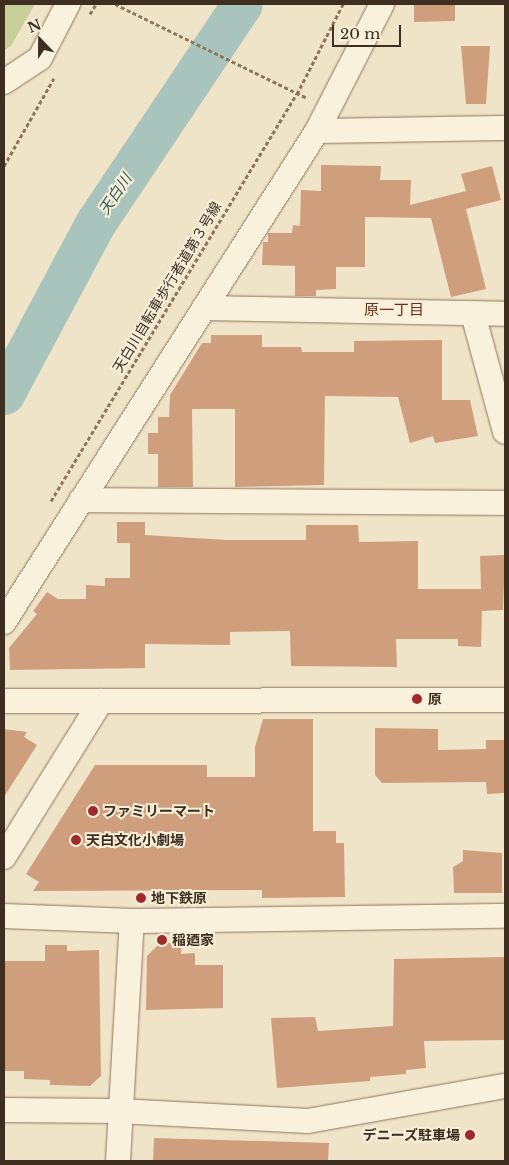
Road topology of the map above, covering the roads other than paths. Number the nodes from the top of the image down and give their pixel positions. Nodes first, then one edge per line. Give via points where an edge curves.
1 (68, 4) edge
2 (382, 4) edge
3 (10, 79) edge
4 (4, 98) edge
5 (505, 128) edge
6 (317, 131) junction
7 (204, 308) junction
8 (474, 314) junction
9 (505, 314) edge
10 (505, 432) edge
11 (81, 500) junction
12 (505, 503) edge
13 (4, 622) edge
14 (505, 700) edge
15 (4, 701) edge
16 (101, 701) junction
17 (4, 857) edge
18 (4, 916) edge
19 (505, 916) edge
20 (132, 921) junction
21 (505, 1086) edge
22 (4, 1110) edge
23 (119, 1111) junction
24 (118, 1161) edge

1 - 3 street via 40,58
2 - 6 street
3 - 4 street
5 - 6 street
6 - 7 street
7 - 8 street
7 - 11 street
8 - 9 street
8 - 10 street
11 - 12 street
11 - 13 street
14 - 16 street
15 - 16 street
16 - 17 street
18 - 20 street
19 - 20 street
20 - 23 street
21 - 23 street via 308,1121
22 - 23 street
23 - 24 street

